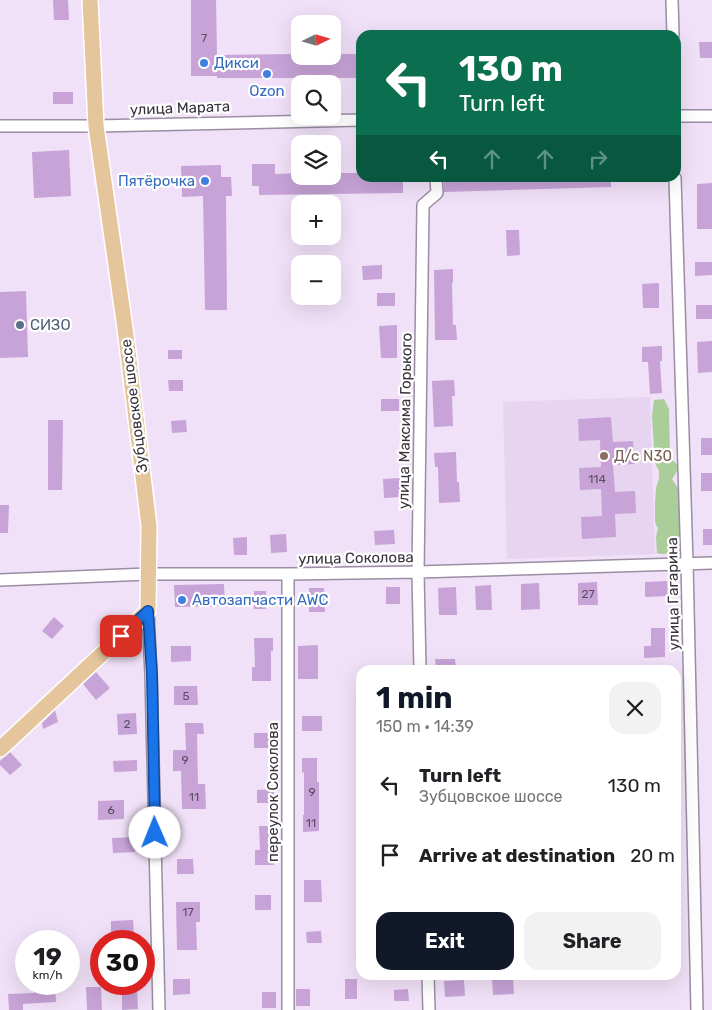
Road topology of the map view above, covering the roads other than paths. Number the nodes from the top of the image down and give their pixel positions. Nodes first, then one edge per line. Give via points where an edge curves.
1 (90, 0) edge
2 (672, 0) edge
3 (673, 30) edge
4 (681, 116) edge
5 (712, 116) edge
6 (356, 120) edge
7 (0, 126) edge
8 (96, 126) junction
9 (436, 182) edge
10 (675, 182) edge
11 (687, 563) junction
12 (712, 563) edge
13 (418, 572) junction
14 (148, 574) junction
15 (288, 574) junction
16 (0, 580) edge
17 (148, 611) junction
18 (420, 665) edge
19 (0, 748) edge
20 (428, 980) edge
21 (159, 1010) edge
22 (288, 1010) edge
23 (428, 1010) edge
24 (697, 1010) edge

1 - 8 main road, Зубцовское шоссе
2 - 3 street
4 - 5 street
6 - 8 street, улица Марата
7 - 8 street, улица Марата
8 - 14 main road, Зубцовское шоссе via 138,437 148,526
9 - 13 street, улица Максима Горького via 437,193 423,205
10 - 11 street, улица Гагарина
11 - 12 street, улица Соколова
11 - 13 street, улица Соколова
11 - 24 street, улица Гагарина
13 - 15 street, улица Соколова
13 - 18 street, улица Максима Горького
14 - 15 street, улица Соколова
14 - 16 street, улица Соколова
14 - 17 main road, Зубцовское шоссе
15 - 22 street, переулок Соколова
17 - 19 main road
17 - 21 street
20 - 23 street

